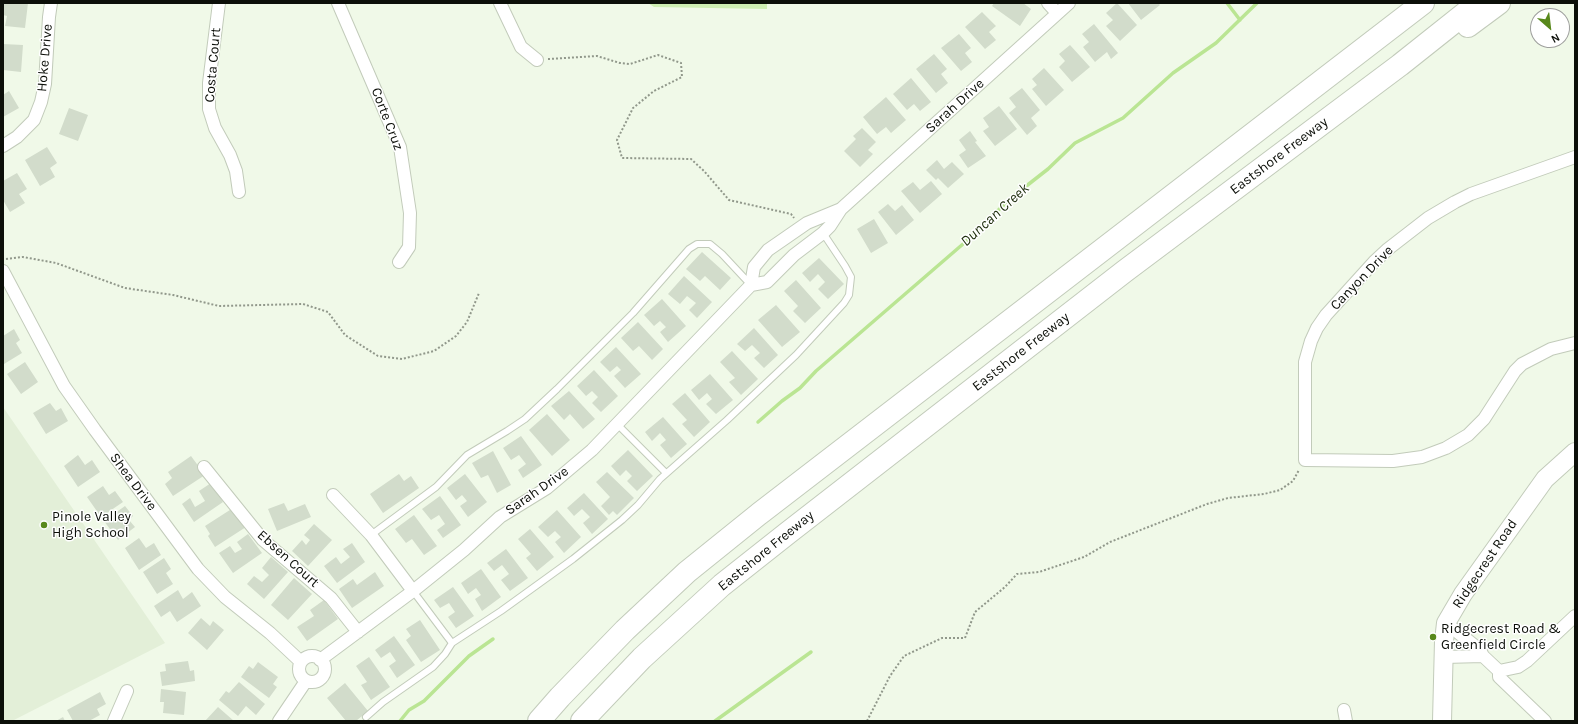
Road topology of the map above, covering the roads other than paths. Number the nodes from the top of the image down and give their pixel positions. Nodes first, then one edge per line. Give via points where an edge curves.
1 (51, 3) edge
2 (219, 3) edge
3 (338, 3) edge
4 (500, 3) edge
5 (1048, 3) edge
6 (1070, 3) edge
7 (1423, 3) edge
8 (1478, 3) edge
9 (1499, 3) edge
10 (1057, 13) junction
11 (537, 60) road end
12 (1400, 65) junction
13 (3, 146) edge
14 (1575, 157) edge
15 (239, 192) dead end
16 (841, 209) junction
17 (823, 233) junction
18 (399, 262) dead end
19 (3, 271) edge
20 (752, 285) junction
21 (1575, 343) edge
22 (617, 424) junction
23 (1575, 452) edge
24 (204, 467) dead end
25 (666, 473) junction
26 (333, 495) dead end
27 (371, 535) junction
28 (413, 591) junction
29 (1575, 616) edge
30 (1446, 623) junction
31 (358, 632) junction
32 (452, 643) junction
33 (1483, 656) junction
34 (1444, 657) junction
35 (320, 660) junction
36 (301, 662) junction
37 (1499, 671) junction
38 (306, 681) junction
39 (127, 691) dead end
40 (560, 697) junction
41 (366, 717) dead end
42 (114, 721) edge
43 (279, 721) edge
44 (523, 721) edge
45 (538, 721) edge
46 (582, 721) edge
47 (1442, 721) edge
48 (1545, 721) edge

1 - 13 street, Hoke Drive via 45,84 41,102 34,120 17,137
2 - 15 street, Costa Court via 209,83 209,109 215,128 236,171
3 - 18 street, Corte Cruz via 400,147 410,213 409,247
4 - 11 street via 521,47
5 - 10 street
6 - 10 street, Sarah Drive
7 - 40 highway via 759,514 687,572 625,630
8 - 12 highway, Eastshore Freeway
9 - 12 highway via 1439,49
10 - 16 street, Sarah Drive
12 - 46 highway, Eastshore Freeway via 1125,271 728,580 642,658
14 - 21 street, Canyon Drive via 1471,194 1445,208 1388,249 1326,315 1317,328 1305,362 1305,460 1393,461 1422,457 1446,448 1468,435 1484,419 1522,364 1551,349
16 - 17 street, Sarah Drive
16 - 20 street, Sarah Drive via 807,223 768,250 754,267
17 - 20 street, Sarah Drive via 794,255 767,282
17 - 25 lane via 851,277 849,295 844,303 796,355
19 - 36 street, Shea Drive via 64,386 198,569 225,597
20 - 22 street, Sarah Drive
20 - 27 lane via 710,244 698,244 688,249 633,314 525,419 467,455 436,487
22 - 25 lane
22 - 28 street, Sarah Drive via 592,450 547,488 500,517
23 - 30 street, Ridgecrest Road via 1545,479 1464,592
24 - 31 street, Ebsen Court via 262,540 331,598
25 - 32 lane via 622,520 501,611
26 - 27 street
27 - 28 street
28 - 31 street, Sarah Drive
28 - 32 lane
29 - 37 street via 1527,662 1518,667
30 - 33 street via 1480,650
30 - 34 street, Ridgecrest Road
31 - 35 street, Sarah Drive
32 - 41 lane via 433,666
33 - 34 street
33 - 37 street
34 - 47 street, Ridgecrest Road
35 - 36 street via 314,657
35 - 38 street via 324,668 322,676 315,682
36 - 38 street via 299,673
37 - 48 street via 1499,677
38 - 43 street
39 - 42 street
40 - 44 highway
40 - 45 highway

